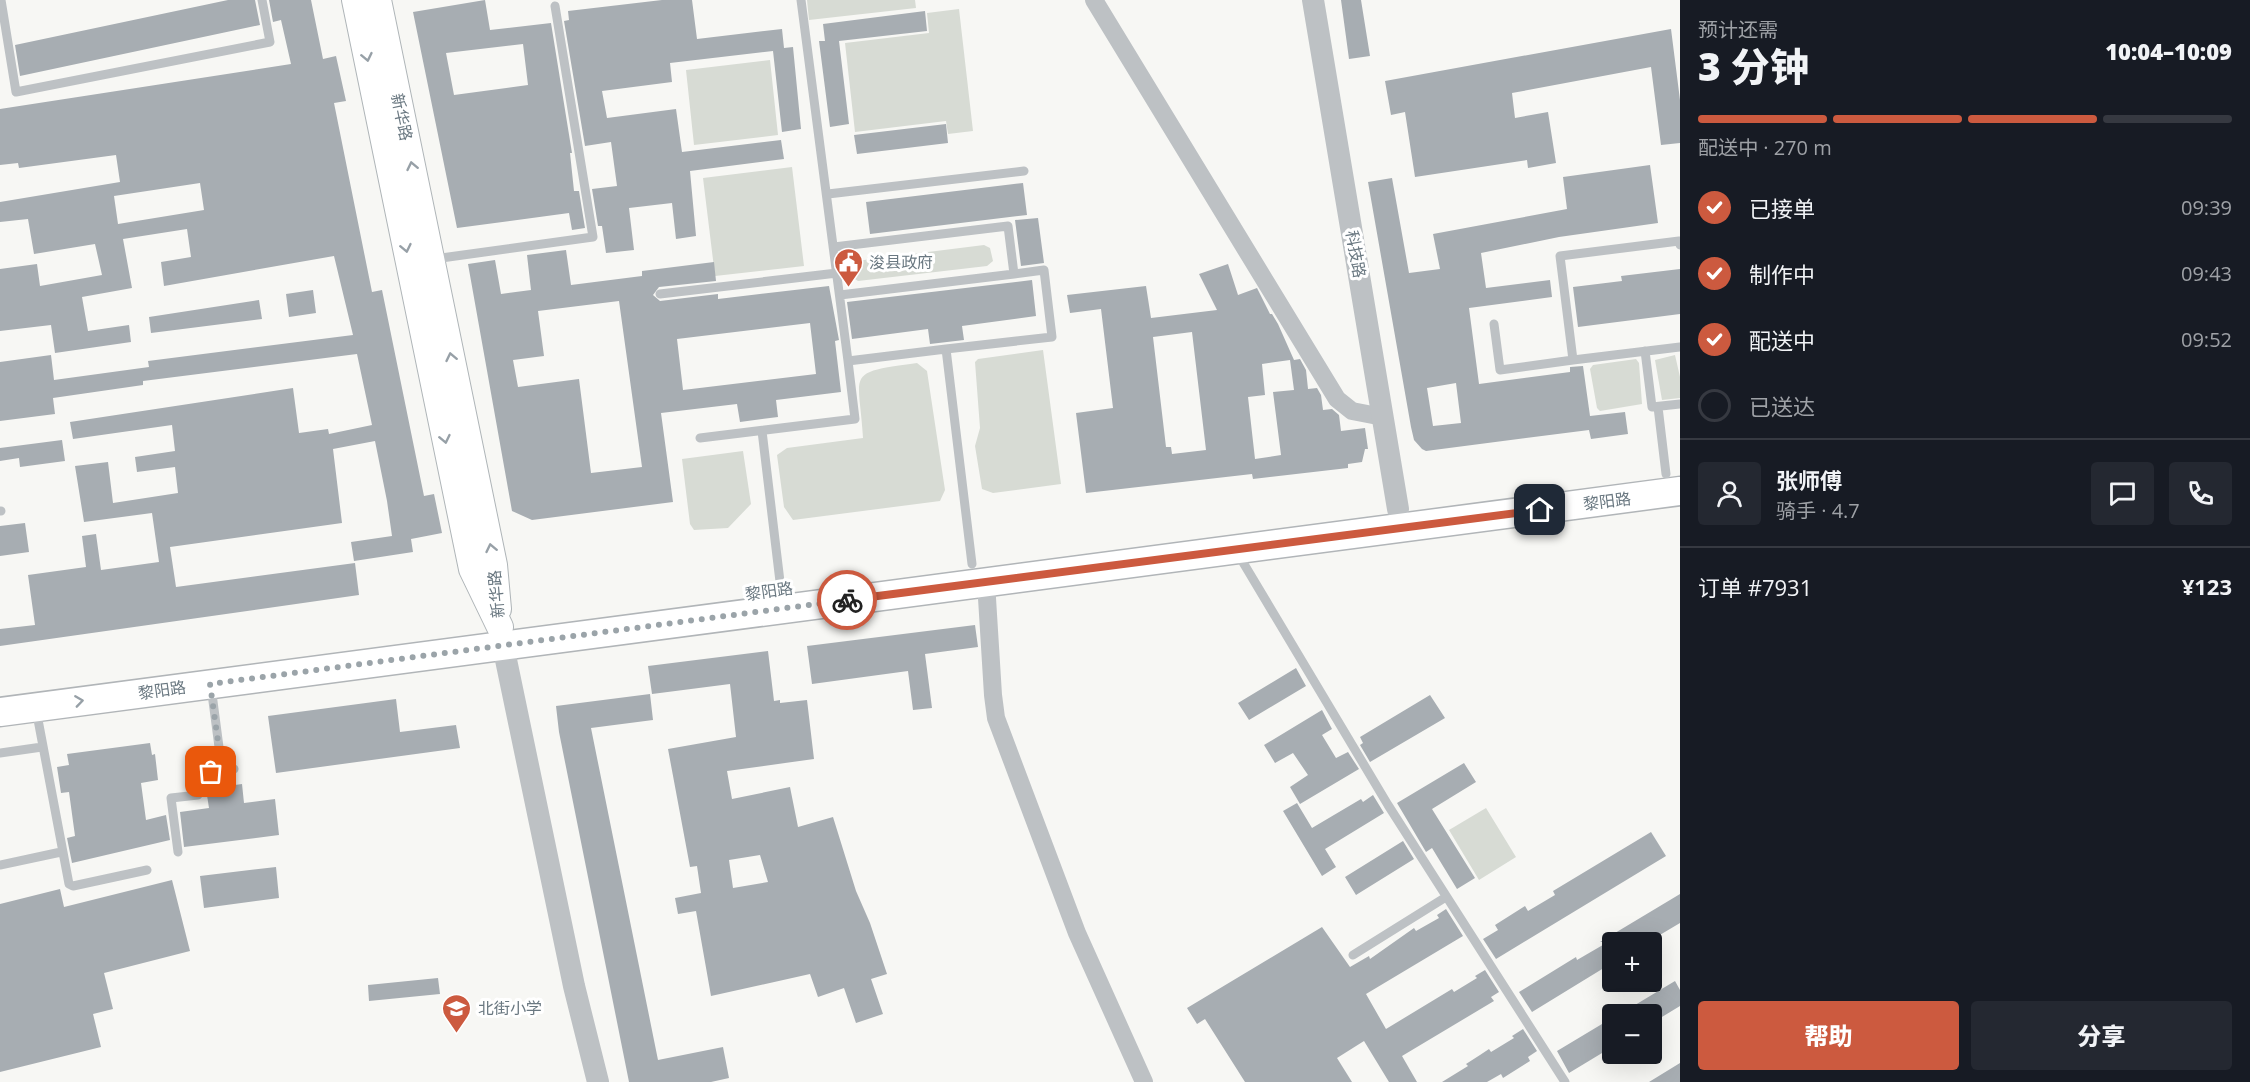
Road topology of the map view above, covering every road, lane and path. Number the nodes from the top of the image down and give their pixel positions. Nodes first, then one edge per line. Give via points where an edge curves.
1 (0, 0) edge
2 (262, 0) edge
3 (355, 0) edge
4 (378, 0) edge
5 (801, 0) edge
6 (1094, 0) edge
7 (1313, 0) edge
8 (555, 6) dead end
9 (1024, 171) dead end
10 (828, 194) junction
11 (1680, 245) edge
12 (834, 247) junction
13 (431, 260) junction
14 (837, 273) junction
15 (1014, 274) junction
16 (660, 294) dead end
17 (840, 295) junction
18 (1494, 324) dead end
19 (1680, 347) edge
20 (946, 350) junction
21 (1645, 351) junction
22 (1574, 360) junction
23 (848, 361) junction
24 (1680, 404) edge
25 (1658, 407) junction
26 (1383, 417) junction
27 (762, 431) junction
28 (700, 438) dead end
29 (1676, 479) edge
30 (1398, 509) junction
31 (1235, 549) junction
32 (979, 573) junction
33 (781, 590) junction
34 (501, 636) junction
35 (210, 684) junction
36 (0, 692) edge
37 (35, 707) junction
38 (0, 712) edge
39 (42, 747) junction
40 (0, 753) edge
41 (234, 768) dead end
42 (222, 770) junction
43 (61, 852) junction
44 (178, 852) dead end
45 (0, 865) edge
46 (147, 870) dead end
47 (1446, 897) junction
48 (1353, 955) dead end
49 (598, 1082) edge
50 (1144, 1082) edge
51 (1565, 1082) edge

1 - 2 lane via 16,92 270,42
3 -> 34 main road, 新华路 via 472,569
13 -> 4 main road, 新华路
5 - 10 lane
6 - 26 street via 1337,399 1352,411
7 - 26 street, 科技路
8 - 13 lane via 593,237
9 - 10 lane
10 - 12 lane
11 - 22 lane via 1679,241 1560,256
12 - 14 lane
12 - 15 lane via 1008,226
34 -> 13 main road, 新华路 via 494,565
14 - 16 lane
14 - 17 lane
15 - 17 lane
15 - 20 lane via 1044,270 1052,337
17 - 23 lane
18 - 22 lane via 1500,370
19 - 21 lane
20 - 23 lane
20 - 32 lane
21 - 22 lane
21 - 25 lane via 1652,407
23 - 27 lane via 855,420
24 - 25 lane
25 - 29 lane
26 - 30 street, 科技路
27 - 28 lane
27 - 33 lane
29 - 30 main road, 黎阳路
29 - 31 main road, 黎阳路
30 - 32 main road, 黎阳路
31 - 32 main road, 黎阳路
31 - 47 lane
32 - 33 main road, 黎阳路
32 - 34 main road, 黎阳路
32 - 50 street via 996,718 1077,933
33 - 34 main road, 黎阳路
34 - 35 main road, 黎阳路
34 - 36 main road, 黎阳路
34 - 49 street via 574,986
37 -> 35 main road, 黎阳路
35 - 42 lane
37 - 38 main road, 黎阳路
37 - 39 lane
39 - 40 lane
39 - 43 lane
41 - 42 lane
42 - 44 lane via 211,772 196,783 198,795 171,798
43 - 45 lane
43 - 46 lane via 66,879 73,886
47 - 48 lane
47 - 51 lane

